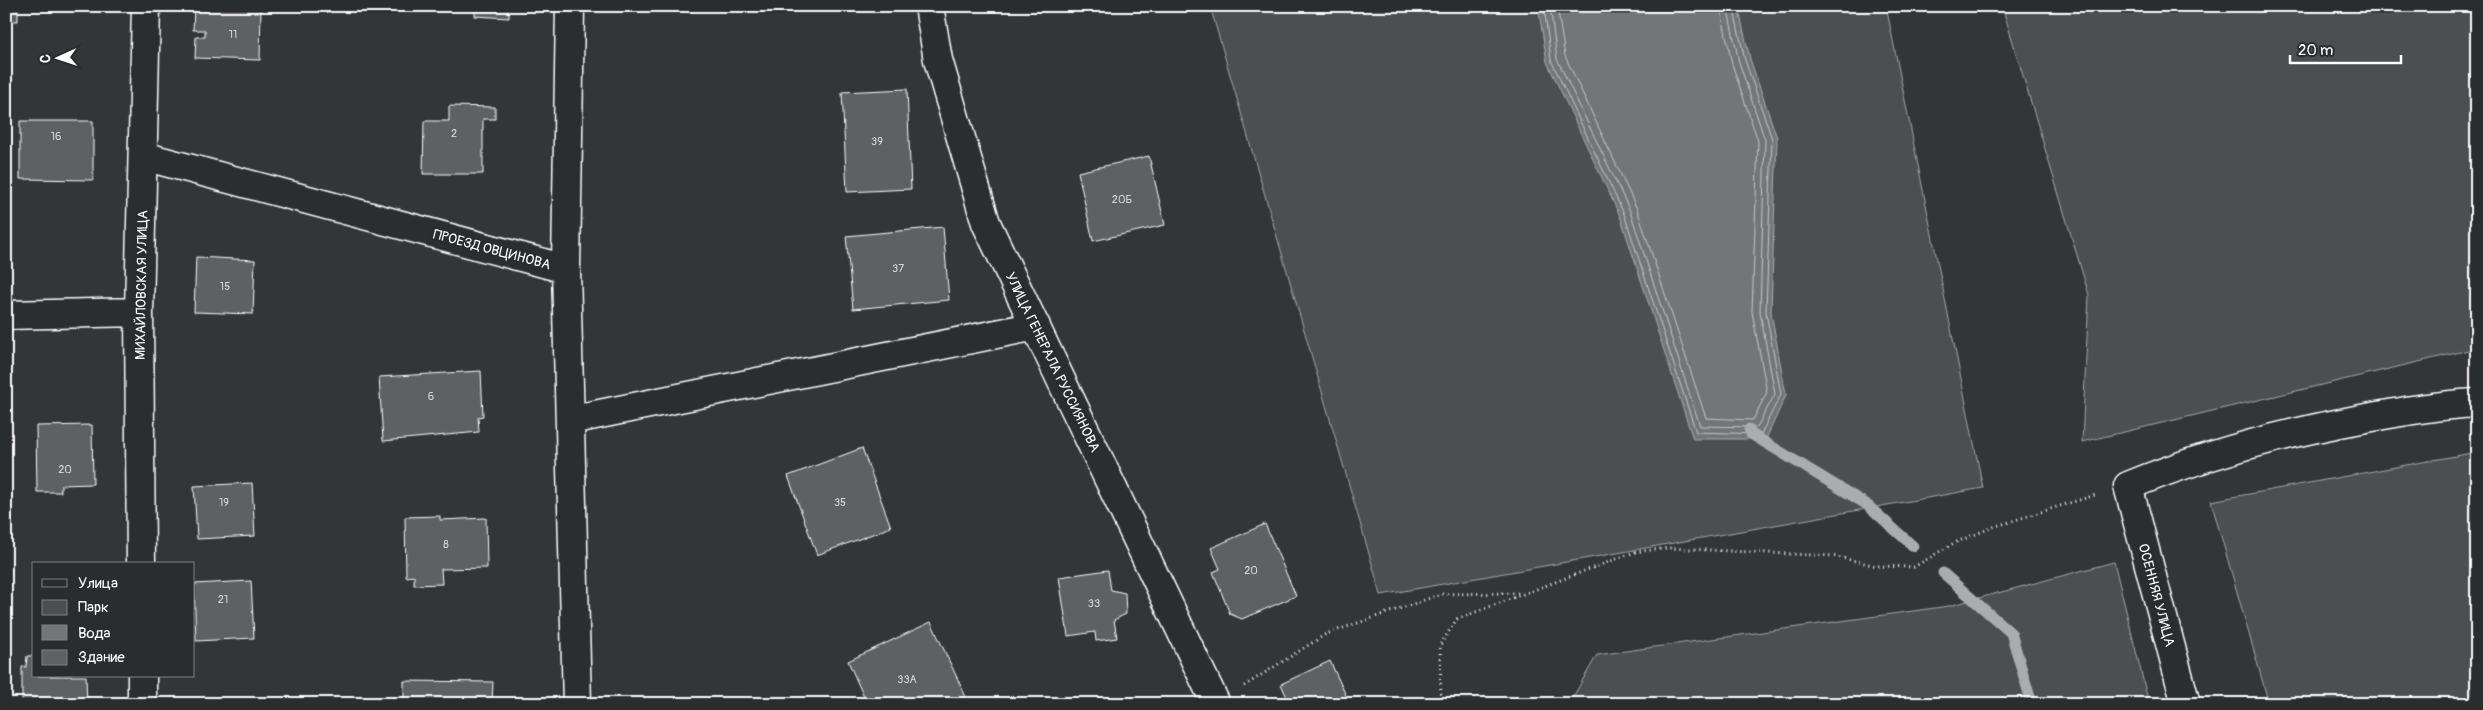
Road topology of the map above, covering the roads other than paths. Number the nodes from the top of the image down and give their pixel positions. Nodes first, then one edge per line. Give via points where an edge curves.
1 (146, 6) edge
2 (570, 6) edge
3 (929, 6) edge
4 (143, 156) junction
5 (566, 269) junction
6 (139, 312) junction
7 (6, 315) edge
8 (1036, 326) junction
9 (2477, 403) edge
10 (570, 420) junction
11 (141, 562) edge
12 (142, 678) edge
13 (142, 704) edge
14 (577, 704) edge
15 (1216, 704) edge
16 (2186, 704) edge

1 - 4 street, МИХАЙЛОВСКАЯ УЛИЦА
2 - 5 street
3 - 8 street, УЛИЦА ГЕНЕРАЛА РУССИЯНОВА via 938,60 986,223
4 - 5 street, ПРОЕЗД ОВЦИНОВА
4 - 6 street, МИХАЙЛОВСКАЯ УЛИЦА
5 - 10 street, ПРОЕЗД ОВЦИНОВА
6 - 7 street
6 - 11 street, МИХАЙЛОВСКАЯ УЛИЦА
8 - 10 street
8 - 15 street, УЛИЦА ГЕНЕРАЛА РУССИЯНОВА
9 - 16 street, ОСЕННЯЯ УЛИЦА via 2436,405 2305,429 2219,451 2128,486
10 - 14 street, ПРОЕЗД ОВЦИНОВА
12 - 13 street

